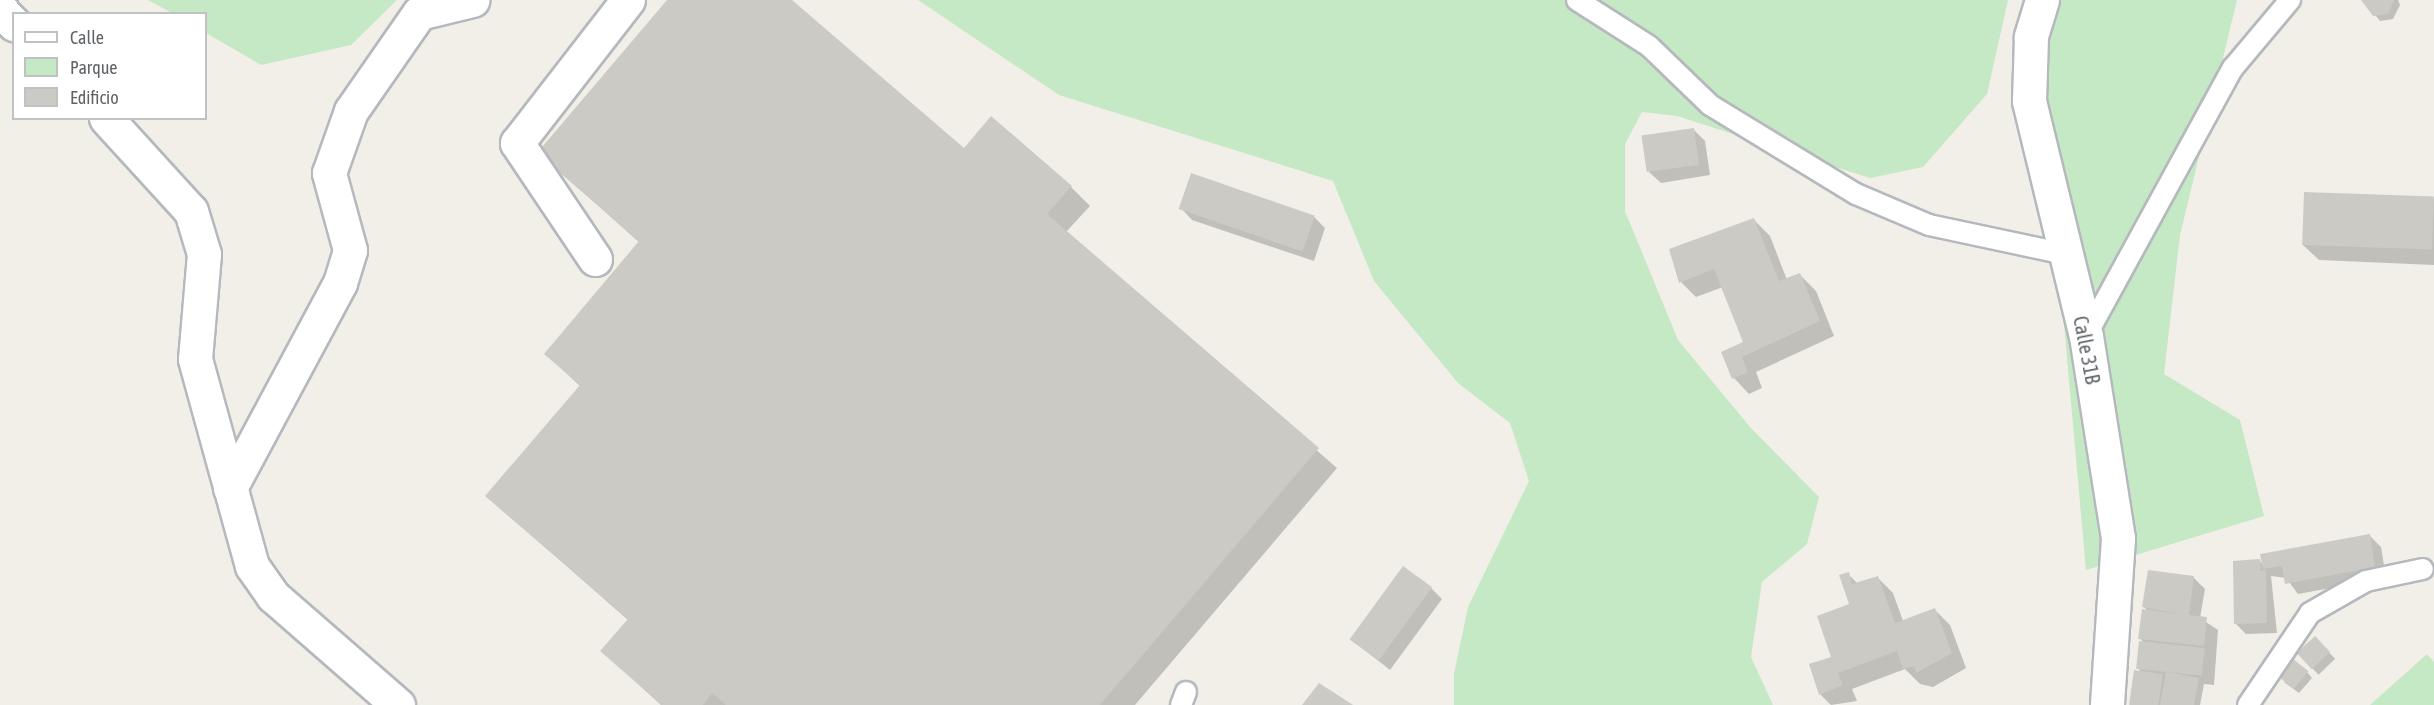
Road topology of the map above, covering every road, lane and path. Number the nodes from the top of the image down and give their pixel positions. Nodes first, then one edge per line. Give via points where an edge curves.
1 (472, 0) edge
2 (628, 0) edge
3 (1577, 0) edge
4 (2042, 0) edge
5 (2290, 0) edge
6 (0, 9) edge
7 (12, 22) edge
8 (108, 120) edge
9 (2066, 254) junction
10 (595, 259) dead end
11 (2086, 336) junction
12 (230, 488) junction
13 (2423, 569) dead end
14 (398, 705) edge
15 (2107, 705) edge
16 (2248, 705) edge

1 - 12 street via 419,12 351,111 329,173 350,250 340,283
2 - 10 street via 516,143
3 - 9 lane via 1649,46 1710,105 1856,194 1929,225
4 - 9 street, Calle 31B via 2031,38 2029,100
5 - 11 lane via 2233,68
6 - 7 street
8 - 12 street via 191,211 204,254 195,359
9 - 11 street, Calle 31B
11 - 15 street, Calle 31B via 2118,538
12 - 14 street via 252,566 273,596
13 - 16 lane via 2366,581 2310,613

